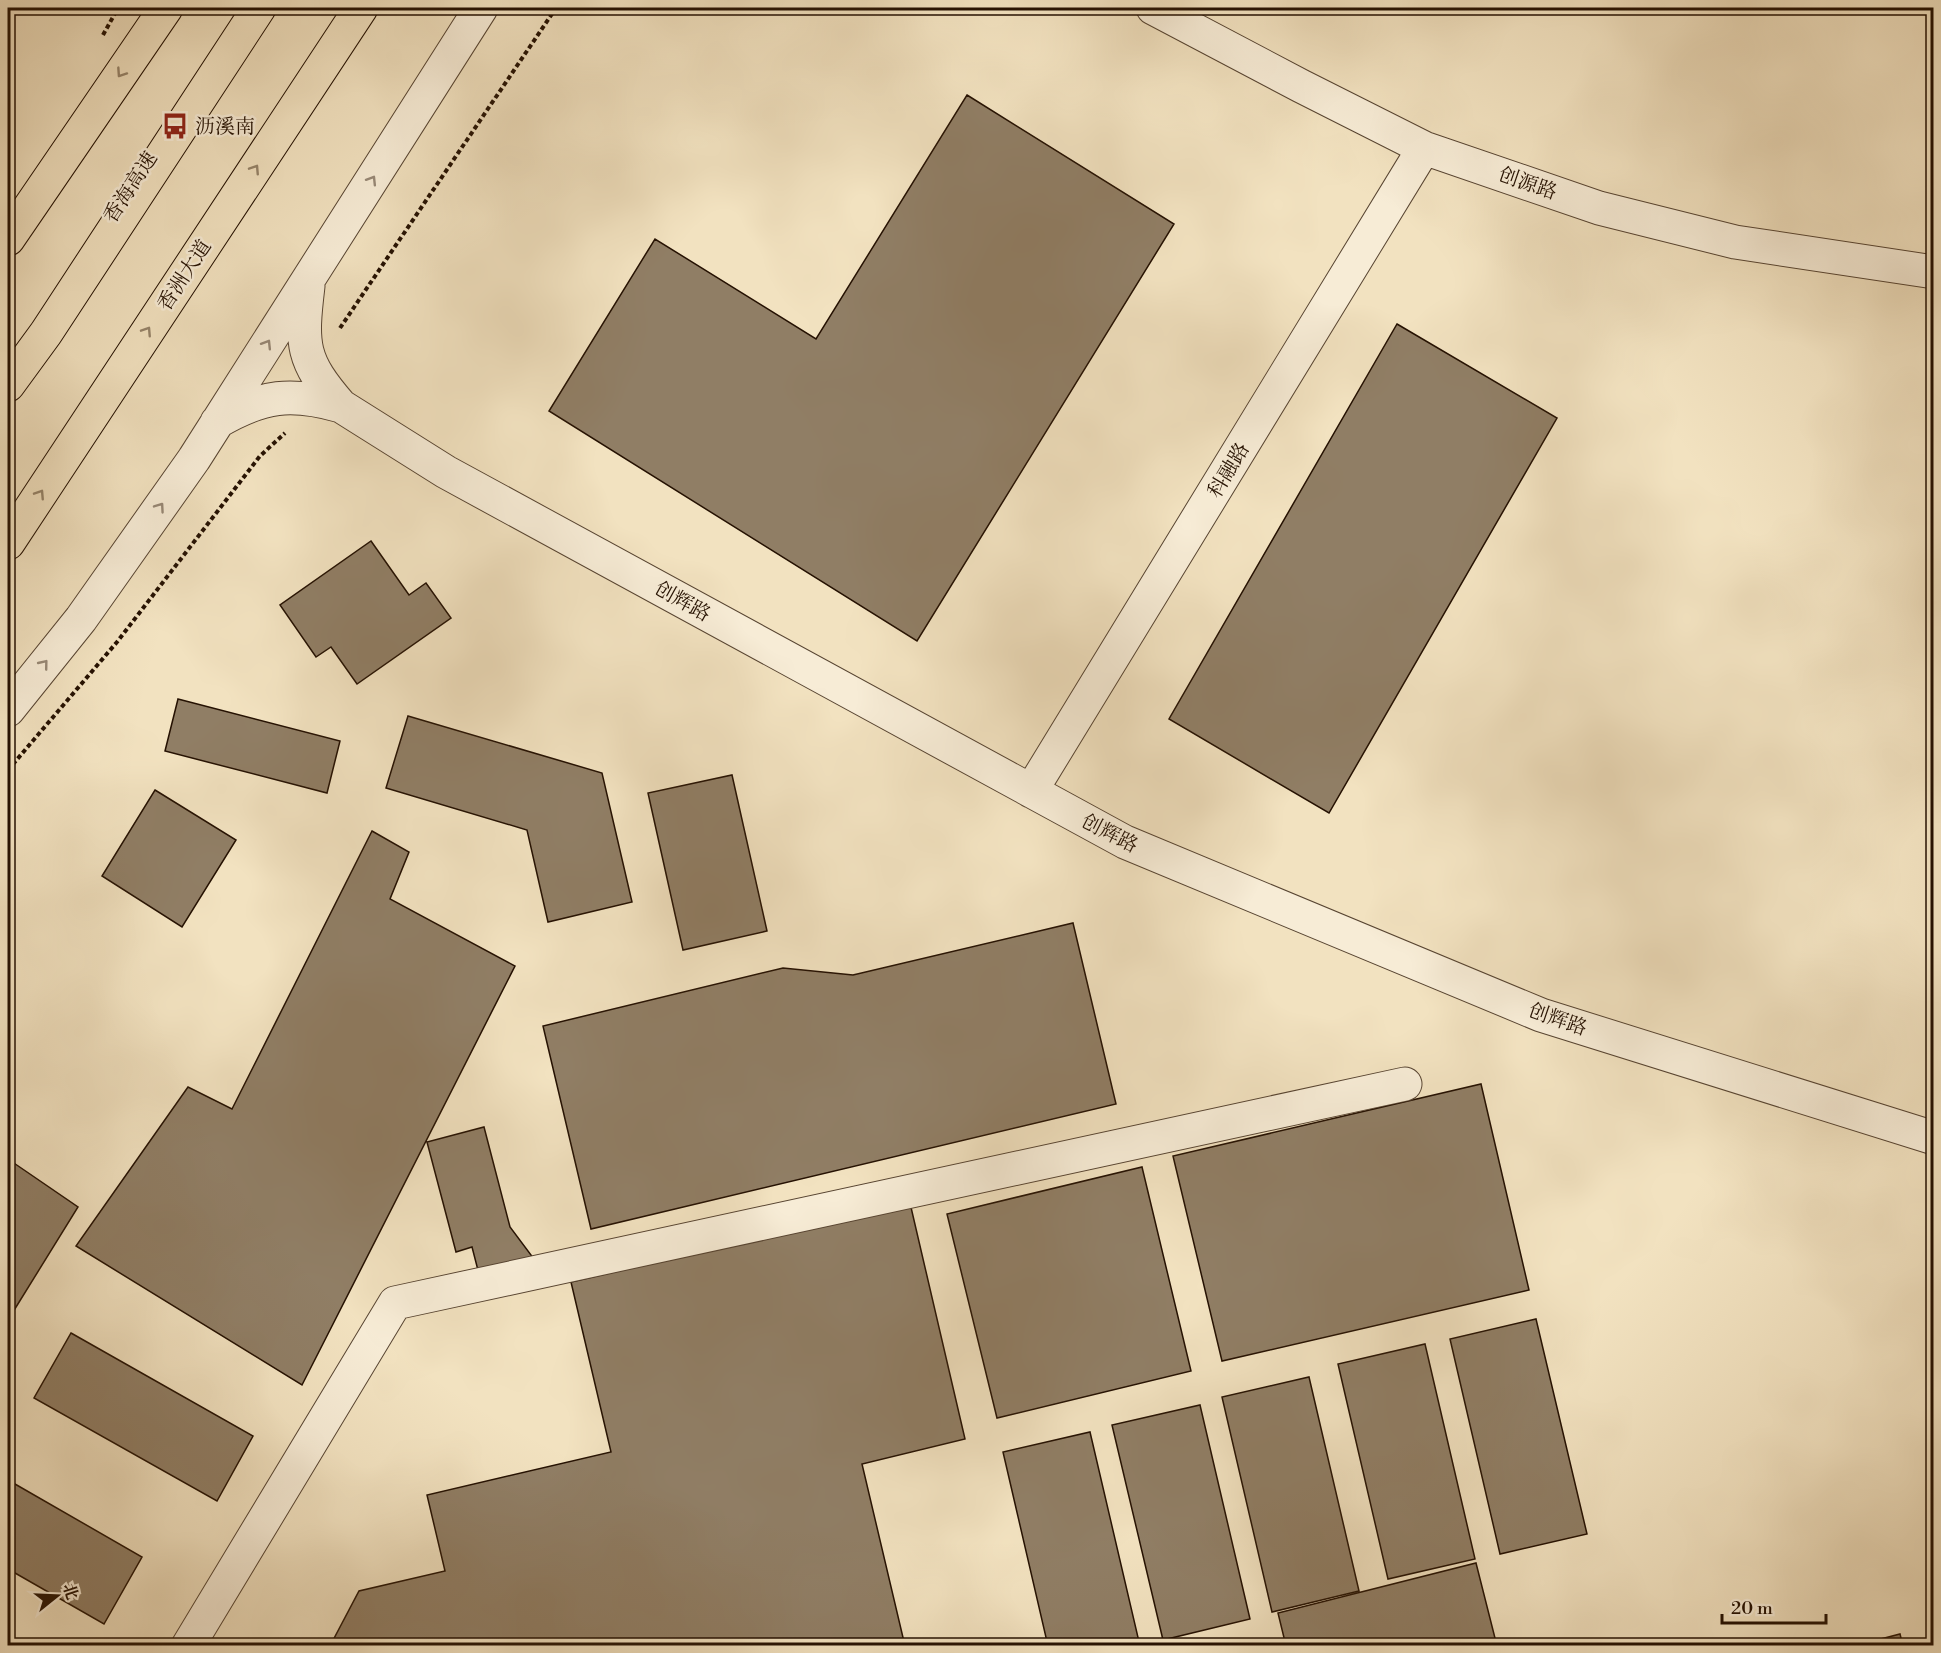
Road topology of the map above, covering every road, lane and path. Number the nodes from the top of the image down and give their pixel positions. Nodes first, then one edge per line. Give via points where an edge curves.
1 (161, 8) edge
2 (166, 8) edge
3 (246, 8) edge
4 (259, 8) edge
5 (361, 8) edge
6 (481, 8) edge
7 (1153, 8) edge
8 (145, 38) junction
9 (1424, 148) junction
10 (8, 240) edge
11 (1934, 272) edge
12 (309, 278) junction
13 (8, 361) edge
14 (8, 385) edge
15 (341, 406) junction
16 (218, 422) junction
17 (8, 543) edge
18 (8, 710) edge
19 (1031, 791) junction
20 (1405, 1084) dead end
21 (1934, 1138) edge
22 (188, 1646) edge

1 - 8 highway
2 - 8 highway
3 - 13 highway, 香海高速 via 96,241
4 - 14 highway
17 -> 5 highway, 香洲大道
12 -> 6 street
7 - 9 street, 创源路
8 -> 10 highway
9 - 11 street, 创源路 via 1599,207 1735,242
9 - 19 street, 科融路
12 - 15 street via 303,325 307,356 321,383
16 -> 12 street
15 - 16 street via 289,396 241,408
15 - 19 street, 创辉路 via 446,472
18 -> 16 street via 81,619
19 - 21 street, 创辉路 via 1125,842 1540,1015
20 - 22 street via 395,1303

